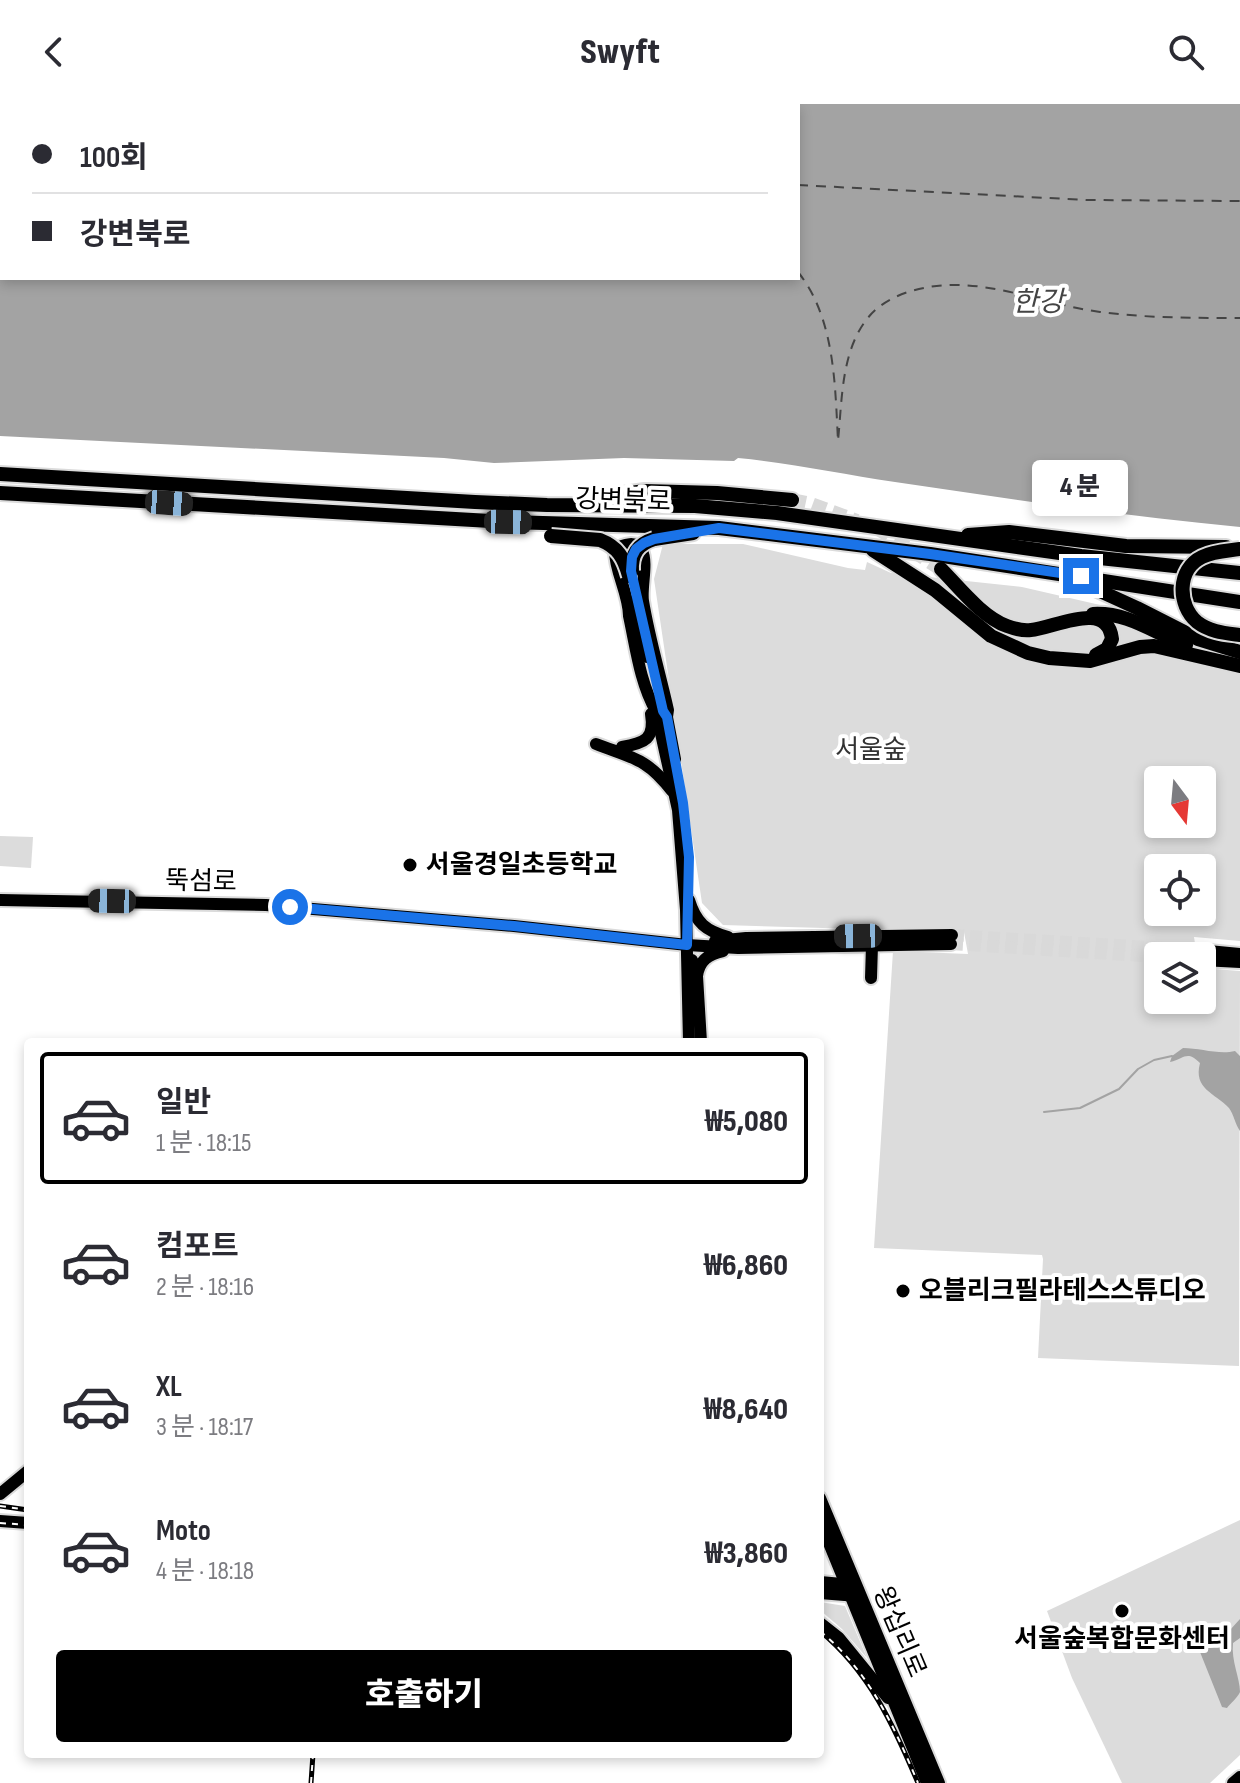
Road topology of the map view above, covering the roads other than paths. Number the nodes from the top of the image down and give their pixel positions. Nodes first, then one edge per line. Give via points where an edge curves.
1 (0, 474) edge
2 (0, 493) edge
3 (792, 500) tunnel mouth
4 (541, 505) junction
5 (508, 522) junction
6 (719, 528) junction
7 (944, 536) junction
8 (869, 547) junction
9 (1240, 549) edge
10 (941, 569) tunnel mouth
11 (1052, 571) junction
12 (1240, 573) edge
13 (630, 576) junction
14 (1240, 602) edge
15 (1071, 620) junction
16 (1240, 635) edge
17 (1240, 650) edge
18 (1080, 659) junction
19 (1240, 663) edge
20 (656, 687) junction
21 (653, 705) junction
22 (667, 717) junction
23 (596, 744) dead end
24 (622, 747) dead end
25 (677, 798) junction
26 (688, 898) junction
27 (0, 900) edge
28 (736, 943) junction
29 (687, 945) junction
30 (872, 945) junction
31 (1240, 954) edge
32 (1216, 955) edge
33 (1216, 958) edge
34 (1240, 962) edge
35 (697, 976) junction
36 (871, 978) dead end
37 (689, 1038) edge
38 (701, 1038) edge
39 (24, 1474) edge
40 (0, 1494) edge
41 (824, 1509) edge
42 (0, 1521) edge
43 (24, 1523) edge
44 (824, 1529) edge
45 (824, 1583) edge
46 (853, 1590) junction
47 (824, 1593) edge
48 (824, 1626) edge
49 (895, 1707) junction
50 (1240, 1777) edge
51 (927, 1783) edge
52 (939, 1783) edge
53 (1233, 1783) edge

1 - 4 highway, 강변북로
2 - 5 highway, 강변북로
3 - 4 highway via 645,491
4 - 7 highway, 강변북로 via 726,508
5 - 6 highway, 강변북로
5 - 13 highway, bridge via 551,536 608,543 619,551
6 - 8 highway, 강변북로
6 - 13 highway, bridge via 644,543 636,549
7 - 9 highway, bridge via 1009,532 1126,546
7 - 12 highway, 강변북로
8 - 11 highway, 강변북로
8 - 18 highway via 1009,646 1039,656
9 - 16 highway, bridge via 1199,558 1182,587 1195,620 1211,630
10 - 15 highway via 1005,626 1033,630
11 - 14 highway, 강변북로
11 - 17 highway via 1198,639
13 - 20 main road
15 - 18 highway via 1101,620 1112,634 1103,652
15 - 19 highway via 1098,613 1122,616
18 - 19 highway via 1154,646
20 - 21 main road
20 - 22 main road
21 - 22 main road via 615,554 625,545 636,545 642,552 643,597
21 - 24 main road via 648,738
21 - 25 main road
22 - 26 main road via 685,816
23 - 25 main road via 644,762
25 - 29 main road
26 - 28 main road via 705,928
26 - 29 main road
27 - 29 main road, 뚝섬로 via 266,905
28 - 29 main road, 뚝섬로
28 - 30 main road, 뚝섬로
28 - 30 main road, 뚝섬로 via 951,940
28 - 35 main road via 707,956
29 - 35 main road
29 - 37 main road
30 - 36 main road
31 - 32 main road
33 - 34 main road
35 - 38 main road
39 - 40 main road
41 - 46 main road, 왕십리로
42 - 43 main road
44 - 46 main road, 왕십리로
45 - 46 main road
46 - 47 main road
46 - 49 main road, 왕십리로
46 - 52 main road, 왕십리로
48 - 49 main road
49 - 51 main road, 왕십리로
50 - 53 main road

